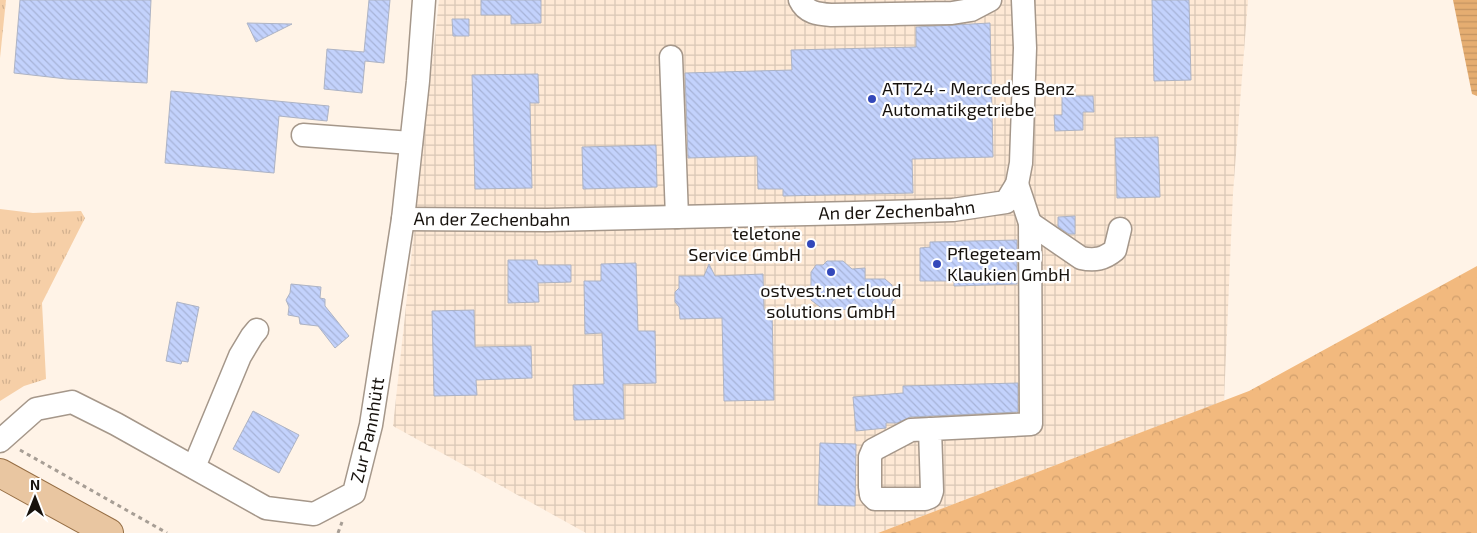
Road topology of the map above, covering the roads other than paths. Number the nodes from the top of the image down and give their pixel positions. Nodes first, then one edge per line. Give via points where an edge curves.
1 (424, 0) edge
2 (800, 0) edge
3 (990, 0) edge
4 (1023, 0) edge
5 (671, 57) dead end
6 (303, 135) dead end
7 (412, 143) junction
8 (1017, 184) junction
9 (677, 217) junction
10 (403, 219) junction
11 (1030, 222) junction
12 (1120, 229) dead end
13 (257, 330) dead end
14 (930, 429) dead end
15 (1, 440) edge
16 (194, 467) junction
17 (0, 473) edge
18 (109, 533) edge

1 - 7 street, Zur Pannhütt
2 - 3 street via 804,8 817,14 840,15 952,13 971,10
4 - 8 street, An der Zechenbahn via 1022,144
5 - 9 street
6 - 7 street
7 - 10 street, Zur Pannhütt
8 - 9 street, An der Zechenbahn via 1006,202 953,210
8 - 11 street
9 - 10 street, An der Zechenbahn
10 - 16 street, Zur Pannhütt via 370,425 354,493 314,514 266,508
11 - 12 street via 1080,258 1090,260 1109,256 1115,250
11 - 14 street via 1031,424
13 - 16 street via 240,356
15 - 16 street, Zur Pannhütt via 36,409 72,402
17 - 18 main road

